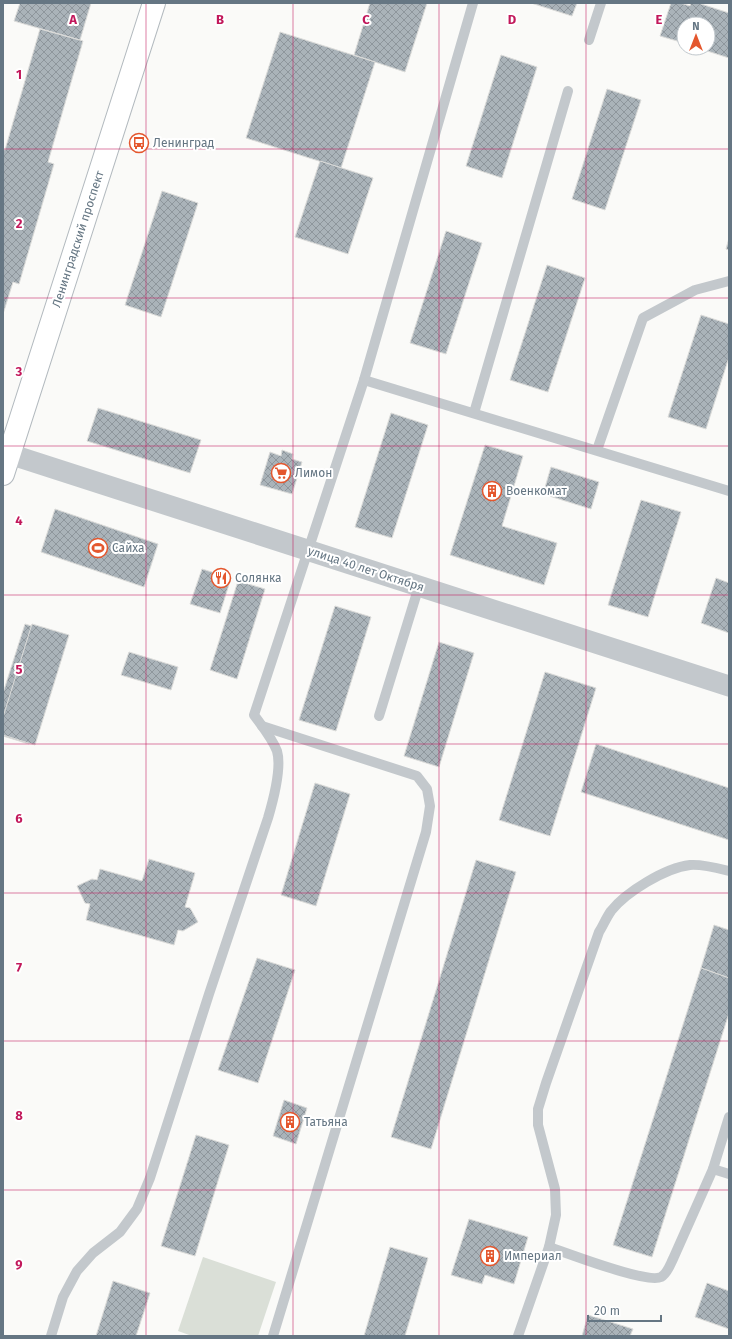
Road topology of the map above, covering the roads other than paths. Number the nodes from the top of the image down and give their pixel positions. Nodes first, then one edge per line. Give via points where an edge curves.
1 (154, 3) edge
2 (473, 3) edge
3 (601, 3) edge
4 (589, 40) dead end
5 (568, 91) dead end
6 (729, 281) edge
7 (364, 380) junction
8 (474, 414) junction
9 (597, 450) junction
10 (6, 453) edge
11 (3, 474) edge
12 (729, 490) edge
13 (308, 550) junction
14 (419, 586) junction
15 (729, 686) edge
16 (379, 716) dead end
17 (262, 726) junction
18 (729, 871) edge
19 (729, 1117) edge
20 (713, 1169) junction
21 (729, 1174) edge
22 (549, 1247) junction
23 (51, 1336) edge
24 (273, 1336) edge
25 (518, 1336) edge

1 - 10 main road, Ленинградский проспект
2 - 7 lane
3 - 4 lane
5 - 8 lane
6 - 9 lane via 695,290 643,318
7 - 8 lane
7 - 13 lane
8 - 9 lane
9 - 12 lane
10 - 11 main road, Ленинградский проспект
10 - 13 street, улица 40 лет Октября
13 - 14 street, улица 40 лет Октября
13 - 17 lane via 254,715
14 - 15 street, улица 40 лет Октября
14 - 16 lane
17 - 23 lane via 277,752 278,773 274,795 150,1178 137,1209 120,1232 93,1253 77,1271 63,1297
17 - 24 lane via 417,776 427,789 430,806 426,832
18 - 22 lane via 690,865 668,871 624,899 612,911 599,932 538,1109 538,1125 555,1189 556,1215
19 - 20 lane
20 - 21 lane
20 - 22 lane via 673,1259 661,1277 636,1276
22 - 25 lane

